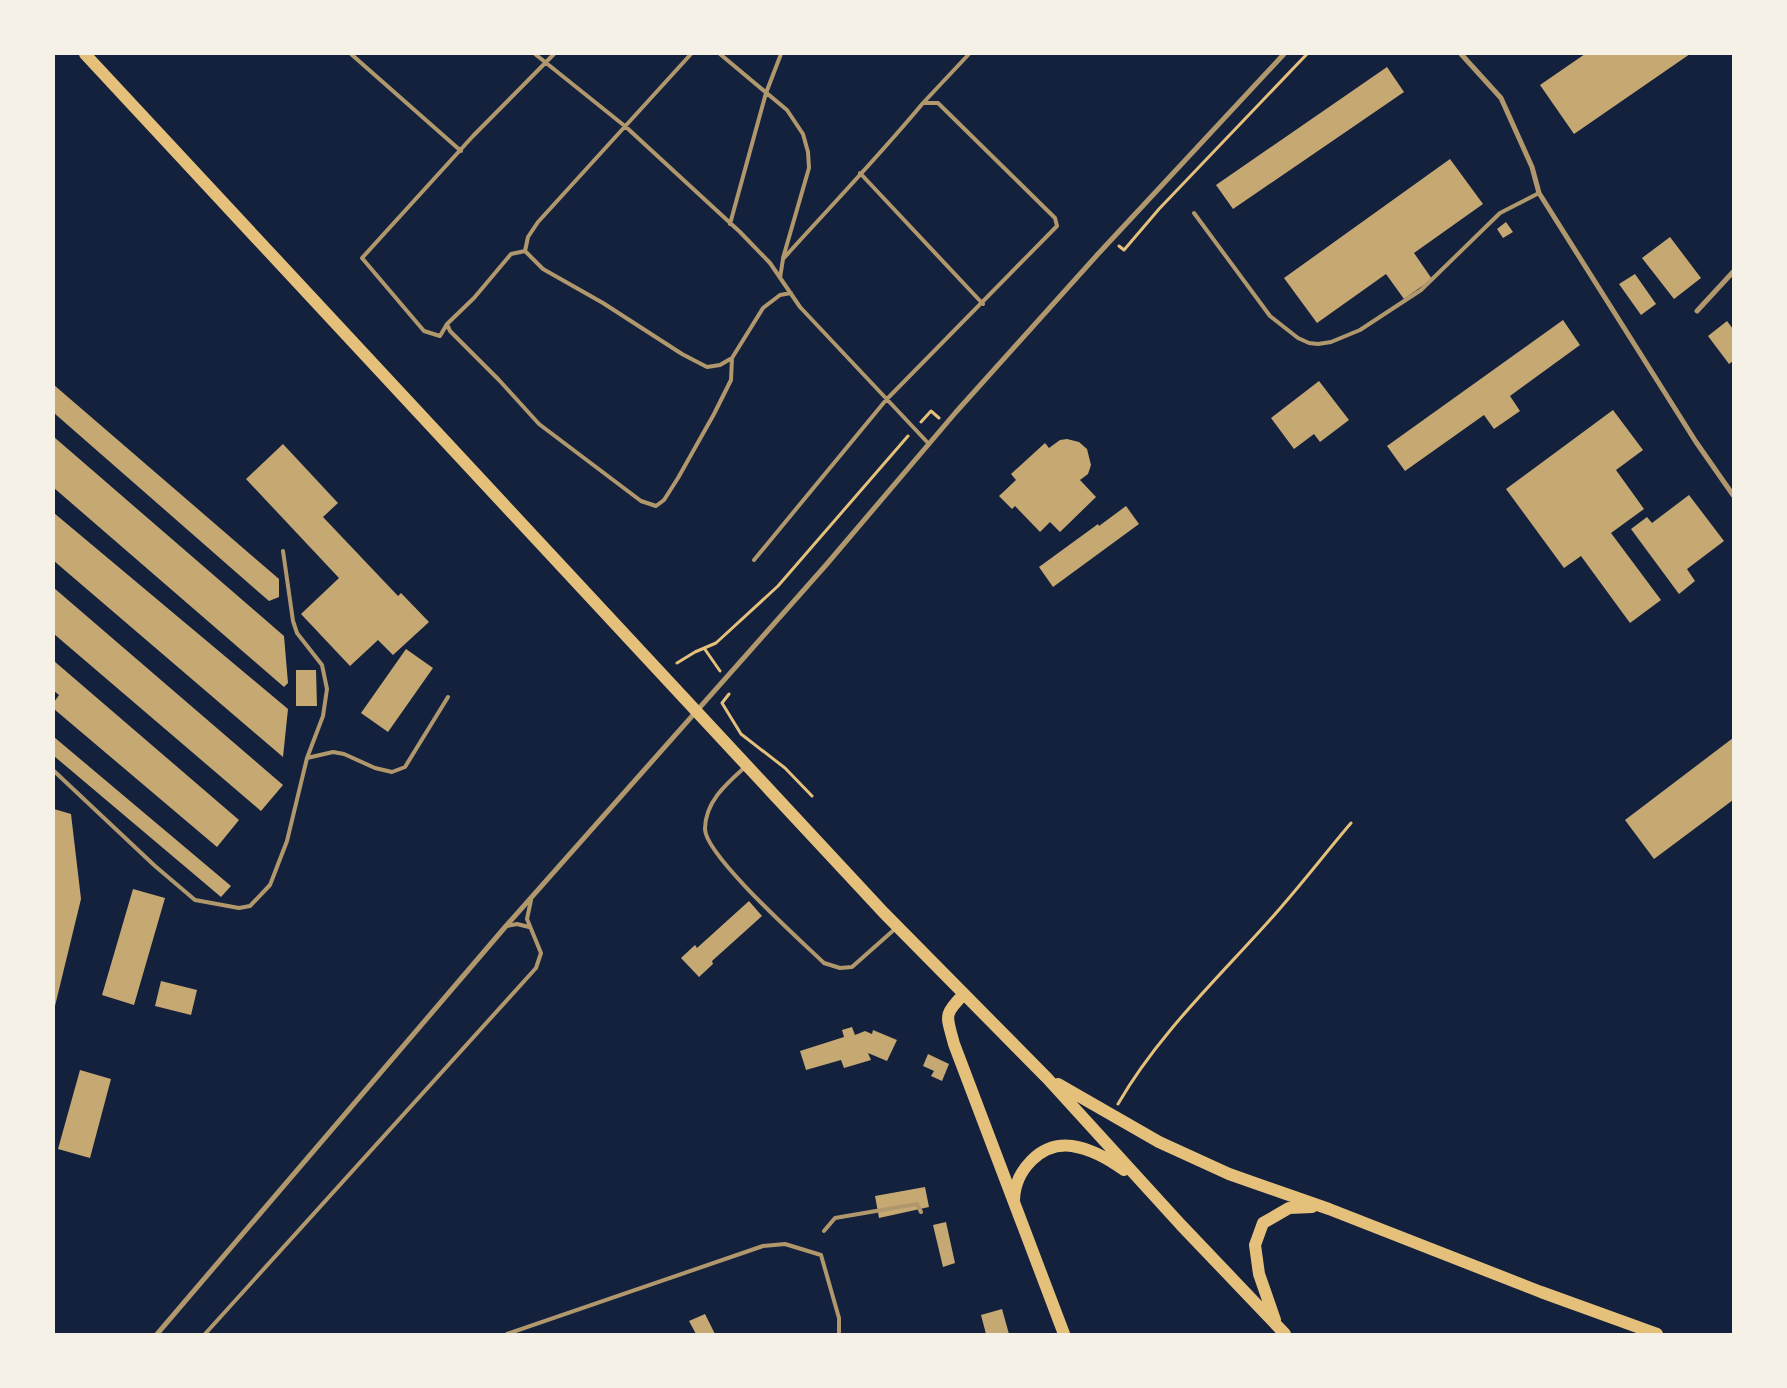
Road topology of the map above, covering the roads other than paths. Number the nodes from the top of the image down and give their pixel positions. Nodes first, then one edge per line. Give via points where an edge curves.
1 (85, 54) edge
2 (351, 54) edge
3 (535, 54) edge
4 (554, 54) edge
5 (692, 54) edge
6 (720, 54) edge
7 (781, 54) edge
8 (969, 54) edge
9 (1284, 54) edge
10 (1461, 54) edge
11 (546, 62) junction
12 (766, 93) junction
13 (923, 103) junction
14 (626, 127) junction
15 (461, 151) junction
16 (860, 173) junction
17 (1539, 194) junction
18 (1194, 214) dead end
19 (730, 224) junction
20 (525, 251) junction
21 (783, 259) junction
22 (1733, 272) edge
23 (780, 278) junction
24 (791, 293) junction
25 (982, 304) junction
26 (1697, 311) dead end
27 (447, 324) junction
28 (732, 358) junction
29 (886, 400) junction
30 (929, 444) junction
31 (1733, 495) edge
32 (283, 552) dead end
33 (754, 560) dead end
34 (448, 697) dead end
35 (696, 711) junction
36 (308, 758) junction
37 (747, 765) junction
38 (54, 771) edge
39 (532, 898) junction
40 (506, 926) junction
41 (898, 926) junction
42 (529, 927) junction
43 (964, 994) junction
44 (1047, 1078) junction
45 (1144, 1185) junction
46 (1014, 1203) junction
47 (920, 1212) dead end
48 (1350, 1218) junction
49 (824, 1231) dead end
50 (1281, 1330) edge
51 (157, 1334) edge
52 (205, 1334) edge
53 (507, 1334) edge
54 (839, 1334) edge
55 (1064, 1334) edge
56 (1657, 1334) edge

1 - 35 main road
2 - 15 lane
3 - 11 lane
4 - 11 lane
5 - 14 lane
6 - 12 lane
7 - 12 lane
8 - 13 lane
9 - 30 street via 1098,254
10 - 17 street via 1501,98 1532,167
11 - 14 lane
11 - 15 lane
12 - 19 lane
12 - 21 lane via 787,110 803,134 808,152 809,168
13 - 16 lane
13 - 25 lane via 938,103 1056,218 1057,226
14 - 19 lane
14 - 20 lane via 538,222 528,237
15 - 27 lane via 362,258 424,331 440,336
16 - 21 lane
16 - 25 lane
17 - 18 lane via 1500,213 1422,290 1360,330 1318,344 1298,338 1270,316
17 - 31 street
19 - 23 lane via 770,263
20 - 27 lane via 511,254
20 - 28 lane via 543,269 707,367 720,365
21 - 23 lane
22 - 26 street
23 - 24 lane
24 - 28 lane via 780,295 763,308
24 - 29 lane via 800,307 862,370
25 - 29 lane
27 - 28 lane via 450,331 539,424 641,501 656,506 664,500 678,478 714,414 731,380
29 - 30 lane
29 - 33 lane
30 - 35 street
32 - 36 lane via 293,621 297,632 322,665 327,689 323,716
34 - 36 lane via 405,766 392,772 344,754 332,752
35 - 37 main road
35 - 39 street
36 - 38 lane via 287,841 270,885 250,906 239,908 195,900
37 - 41 main road
37 - 41 lane via 724,786 706,815 705,832 720,858 824,963 840,968 852,967
39 - 40 street
39 - 42 lane via 527,919
40 - 42 lane
40 - 51 street
41 - 43 main road
42 - 52 lane via 540,947 541,958 536,968
43 - 44 main road
43 - 46 main road via 948,1009 949,1026
44 - 45 main road
44 - 48 main road via 1159,1142 1229,1174
45 - 46 main road via 1091,1151 1070,1146 1057,1147 1028,1162 1014,1189
45 - 50 main road
46 - 55 main road
47 - 49 lane via 917,1204 865,1212 835,1218
48 - 50 main road via 1309,1206 1289,1208 1263,1223 1255,1245 1260,1274
48 - 56 main road
53 - 54 lane via 763,1246 785,1244 821,1255 839,1318

